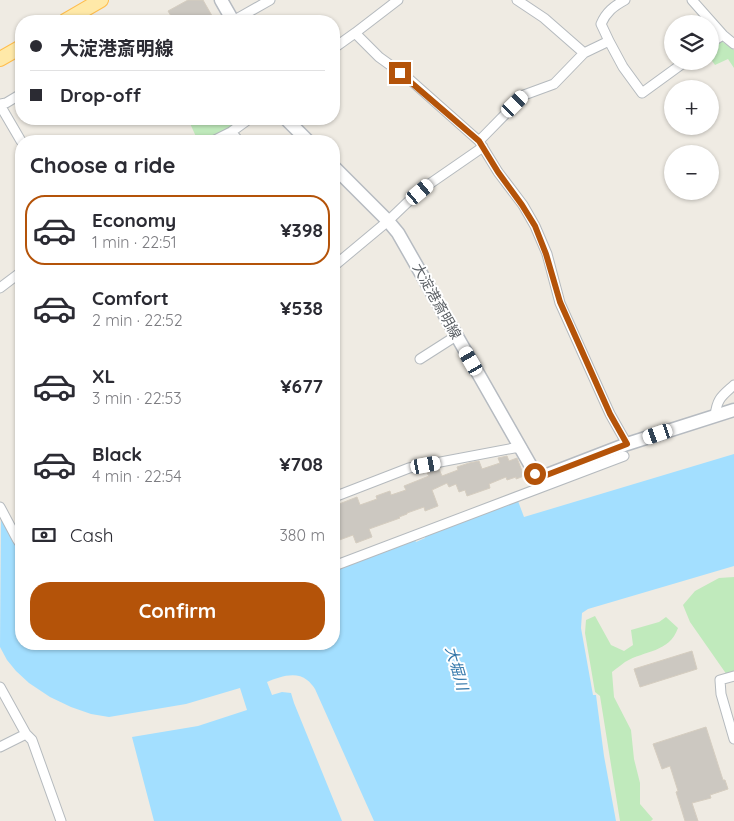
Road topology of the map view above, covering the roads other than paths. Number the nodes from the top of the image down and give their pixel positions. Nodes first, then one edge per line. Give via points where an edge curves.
1 (101, 0) edge
2 (221, 0) edge
3 (270, 0) edge
4 (398, 0) edge
5 (517, 0) edge
6 (625, 0) edge
7 (692, 0) edge
8 (75, 15) edge
9 (230, 15) edge
10 (244, 15) edge
11 (355, 33) junction
12 (728, 36) edge
13 (609, 41) junction
14 (340, 44) edge
15 (734, 44) edge
16 (15, 50) edge
17 (584, 53) junction
18 (0, 59) edge
19 (674, 70) edge
20 (15, 98) edge
21 (0, 104) edge
22 (241, 125) edge
23 (292, 125) edge
24 (231, 132) junction
25 (18, 135) edge
26 (225, 135) edge
27 (234, 135) edge
28 (302, 135) edge
29 (481, 144) junction
30 (340, 173) edge
31 (388, 222) junction
32 (340, 257) edge
33 (15, 277) edge
34 (0, 288) edge
35 (456, 336) junction
36 (420, 359) dead end
37 (734, 384) edge
38 (734, 410) edge
39 (715, 416) junction
40 (522, 448) junction
41 (626, 450) junction
42 (340, 496) edge
43 (0, 507) edge
44 (15, 537) edge
45 (340, 564) edge
46 (734, 676) edge
47 (0, 687) edge
48 (26, 734) junction
49 (734, 739) edge
50 (0, 748) edge
51 (61, 821) edge

1 - 8 main road
2 - 9 main road
3 - 10 street
4 - 11 street
5 - 17 street via 544,18
6 - 13 street via 612,8 601,24
7 - 12 street
11 - 14 street
11 - 29 street
12 - 15 street
13 - 17 street
13 - 19 street via 642,93
16 - 18 main road
17 - 29 street via 554,84 524,95
20 - 21 street
21 - 25 street
22 - 24 street
23 - 28 main road
24 - 26 street
24 - 27 street
29 - 31 street via 473,155 428,185
29 - 41 street via 535,226 560,302
30 - 31 main road, 大淀港斎明線
31 - 32 street
31 - 35 main road, 大淀港斎明線 via 404,243
33 - 34 street
35 - 36 street
35 - 40 main road, 大淀港斎明線
37 - 39 street via 719,398
38 - 39 main road, 大淀港斎明線
39 - 41 main road, 大淀港斎明線
40 - 41 main road, 大淀港斎明線 via 535,474 541,476
40 - 42 street via 409,468
41 - 45 street
43 - 44 street
46 - 49 street via 720,680
47 - 48 street
48 - 50 street
48 - 51 street via 32,740

